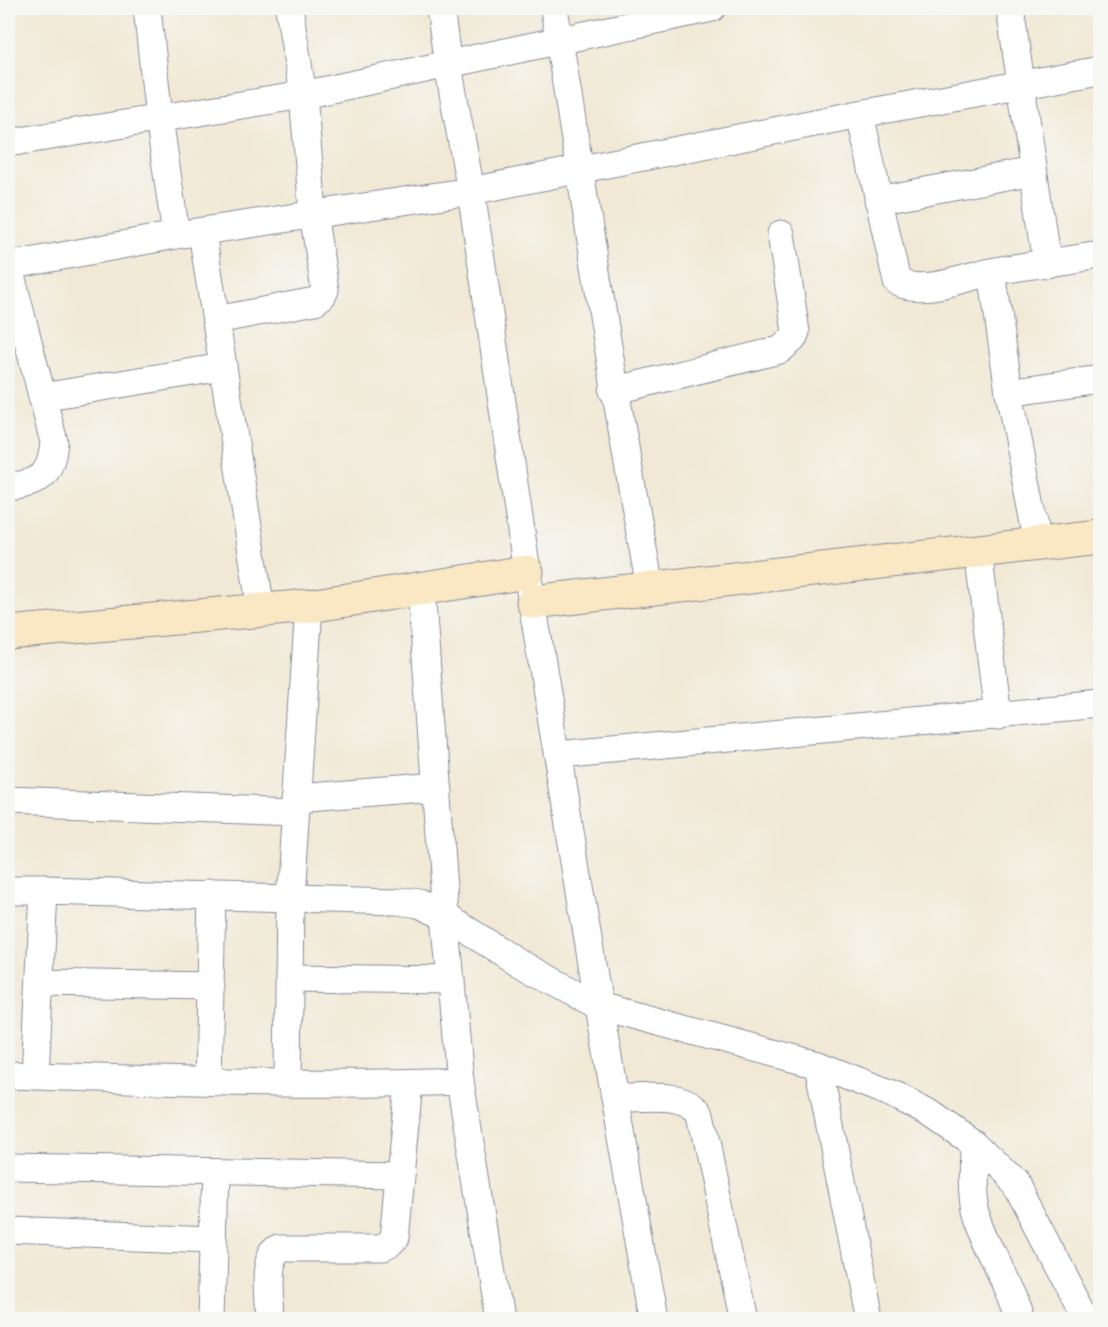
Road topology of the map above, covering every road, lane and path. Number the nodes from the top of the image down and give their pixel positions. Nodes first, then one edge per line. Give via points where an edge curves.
1 (147, 8) edge
2 (289, 8) edge
3 (441, 8) edge
4 (554, 8) edge
5 (712, 8) edge
6 (1010, 8) edge
7 (559, 42) junction
8 (448, 66) junction
9 (1101, 70) edge
10 (1020, 83) junction
11 (303, 95) junction
12 (860, 114) junction
13 (159, 118) junction
14 (8, 143) edge
15 (582, 171) junction
16 (1033, 171) junction
17 (471, 191) junction
18 (878, 200) junction
19 (313, 213) junction
20 (189, 234) junction
21 (781, 234) dead end
22 (1101, 255) edge
23 (1047, 264) junction
24 (8, 265) edge
25 (992, 272) junction
26 (216, 320) junction
27 (223, 367) junction
28 (1101, 379) edge
29 (613, 391) junction
30 (1009, 392) junction
31 (42, 397) junction
32 (8, 487) edge
33 (1101, 537) edge
34 (1038, 544) junction
35 (978, 551) junction
36 (530, 587) junction
37 (650, 587) junction
38 (421, 589) junction
39 (309, 606) junction
40 (261, 610) junction
41 (8, 633) edge
42 (1101, 704) edge
43 (998, 715) junction
44 (559, 755) junction
45 (436, 787) junction
46 (8, 801) edge
47 (295, 805) junction
48 (8, 891) edge
49 (44, 891) junction
50 (212, 895) junction
51 (290, 898) junction
52 (445, 916) junction
53 (289, 978) junction
54 (451, 980) junction
55 (40, 983) junction
56 (211, 986) junction
57 (599, 1006) junction
58 (818, 1065) junction
59 (8, 1075) edge
60 (35, 1076) junction
61 (208, 1081) junction
62 (460, 1081) junction
63 (288, 1082) junction
64 (409, 1083) junction
65 (617, 1098) junction
66 (973, 1143) junction
67 (8, 1168) edge
68 (215, 1172) junction
69 (399, 1175) junction
70 (8, 1231) edge
71 (213, 1239) junction
72 (211, 1320) edge
73 (270, 1320) edge
74 (499, 1320) edge
75 (654, 1320) edge
76 (743, 1320) edge
77 (868, 1320) edge
78 (1020, 1320) edge
79 (1086, 1320) edge

1 - 13 street
2 - 11 street
3 - 8 street
4 - 7 street
5 - 7 street
6 - 10 street
7 - 8 street
7 - 15 street
8 - 11 street
8 - 17 street
9 - 10 street
10 - 12 street
10 - 16 street
11 - 13 street
11 - 19 street
12 - 15 street
12 - 18 street
13 - 14 street
13 - 20 street
15 - 17 street
15 - 29 street
16 - 18 street
16 - 23 street
17 - 19 street
17 - 36 street
18 - 25 street via 897,282 930,285
19 - 20 street
19 - 26 street via 325,290 322,296 315,301
20 - 24 street
20 - 26 street
21 - 29 street via 796,332 787,345 780,350
22 - 23 street
23 - 25 street
24 - 31 street
25 - 30 street
26 - 27 street
27 - 31 street
27 - 40 street
28 - 30 street
29 - 37 street
30 - 34 street
31 - 32 street via 54,442 52,460 44,475 27,484
33 - 34 street
34 - 35 street
35 - 37 street
35 - 43 street
36 - 37 street
36 - 38 street
36 - 44 street
38 - 39 street
38 - 45 street
39 - 40 street
39 - 47 street
40 - 41 street
42 - 43 street
43 - 44 street
44 - 57 street
45 - 47 street
45 - 52 street
46 - 47 street
47 - 51 street
48 - 49 street
49 - 50 street
49 - 55 street
50 - 51 street
50 - 56 street
51 - 52 street via 397,901 419,904
51 - 53 street
52 - 54 street
52 - 57 street via 519,963
53 - 54 street
53 - 63 street
54 - 62 street
55 - 56 street
55 - 60 street
56 - 61 street
57 - 58 street
57 - 65 street
58 - 66 street via 892,1094 931,1114
58 - 77 street
59 - 60 street
60 - 61 street
61 - 63 street
62 - 64 street
62 - 74 street
63 - 64 street
64 - 69 street
65 - 75 street
65 - 76 street via 682,1100 696,1107 700,1114
66 - 78 street via 976,1210
66 - 79 street via 1016,1185
67 - 68 street
68 - 69 street
68 - 71 street
69 - 73 street via 395,1235 387,1245 281,1248 272,1255
70 - 71 street
71 - 72 street

